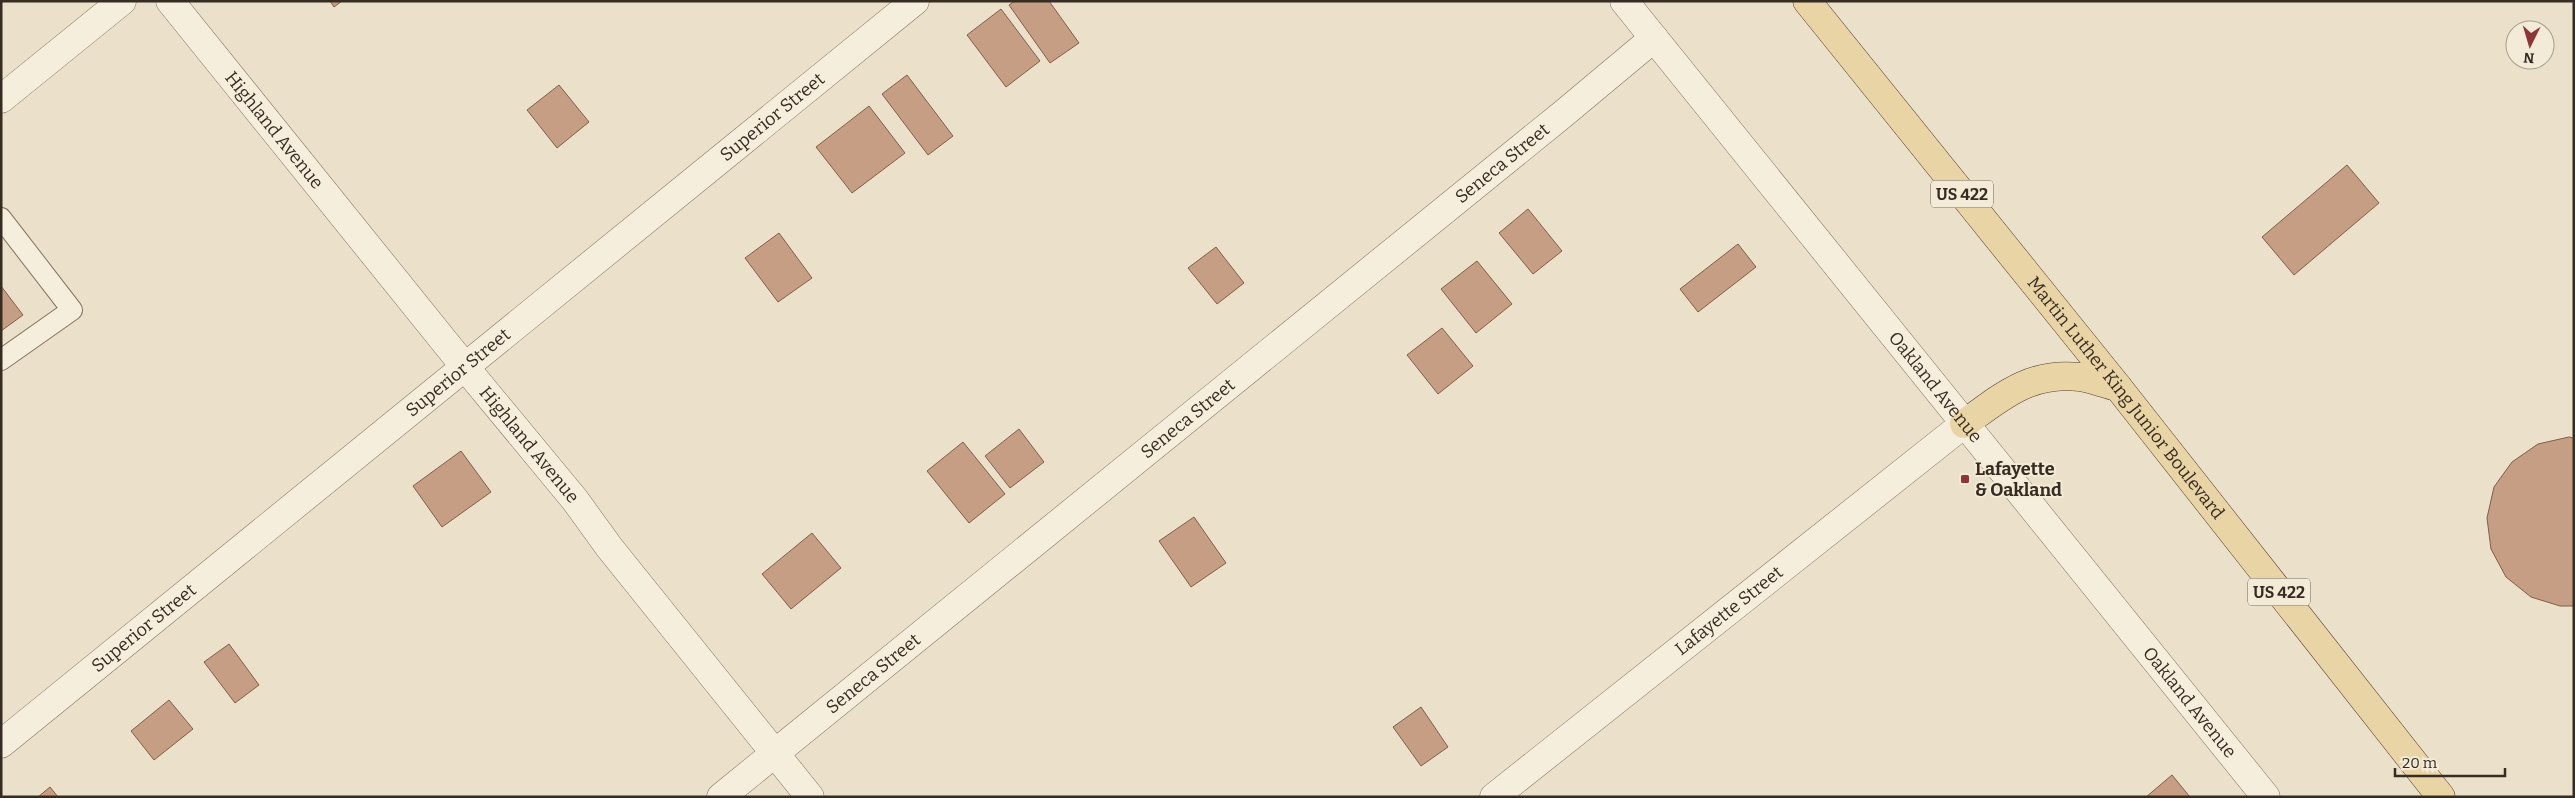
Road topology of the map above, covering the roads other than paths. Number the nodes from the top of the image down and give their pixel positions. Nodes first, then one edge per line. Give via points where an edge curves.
1 (122, 1) edge
2 (170, 1) edge
3 (915, 1) edge
4 (1624, 1) edge
5 (1807, 1) edge
6 (1654, 38) junction
7 (1, 99) edge
8 (1, 218) edge
9 (1, 360) edge
10 (465, 367) junction
11 (2118, 387) junction
12 (1964, 424) junction
13 (1, 744) edge
14 (775, 753) junction
15 (720, 797) edge
16 (810, 797) edge
17 (1494, 797) edge
18 (2266, 797) edge
19 (2441, 797) edge

1 - 7 street
2 - 10 street, Highland Avenue
3 - 10 street, Superior Street
4 - 6 street, Oakland Avenue
5 - 11 main road, Martin Luther King Junior Boulevard / US 422
6 - 12 street, Oakland Avenue
6 - 14 street, Seneca Street
8 - 9 lane via 72,310
10 - 13 street, Superior Street
10 - 14 street, Highland Avenue
11 - 12 main road via 2079,377 2044,377 2016,387
11 - 19 main road, Martin Luther King Junior Boulevard / US 422
12 - 17 street, Lafayette Street
12 - 18 street, Oakland Avenue
14 - 15 street, Seneca Street
14 - 16 street, Highland Avenue

